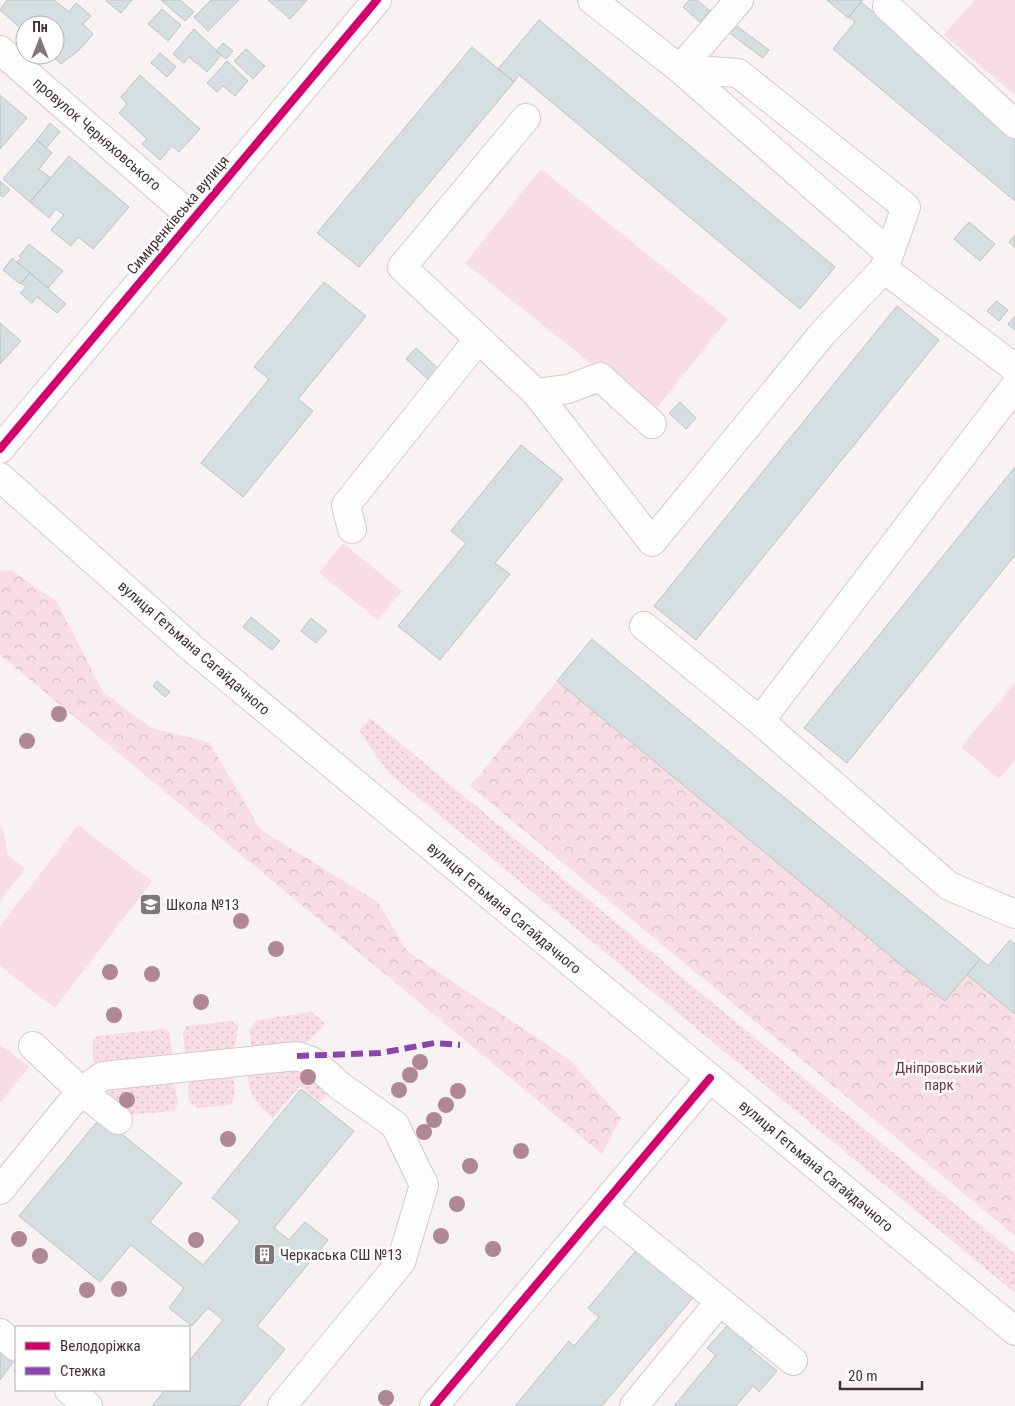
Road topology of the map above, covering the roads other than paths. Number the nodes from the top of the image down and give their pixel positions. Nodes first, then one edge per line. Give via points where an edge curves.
1 (375, 0) edge
2 (592, 0) edge
3 (739, 0) edge
4 (887, 6) dead end
5 (0, 50) edge
6 (680, 69) junction
7 (526, 118) dead end
8 (1015, 124) edge
9 (194, 218) junction
10 (886, 261) junction
11 (478, 340) junction
12 (1015, 368) edge
13 (1015, 386) edge
14 (536, 393) junction
15 (652, 424) dead end
16 (0, 449) edge
17 (0, 477) edge
18 (352, 529) dead end
19 (644, 626) dead end
20 (760, 721) junction
21 (1015, 914) edge
22 (33, 1046) dead end
23 (710, 1078) junction
24 (81, 1091) junction
25 (118, 1120) dead end
26 (0, 1190) edge
27 (603, 1206) junction
28 (720, 1301) junction
29 (1015, 1332) edge
30 (0, 1333) edge
31 (15, 1346) edge
32 (793, 1361) dead end
33 (70, 1391) edge
34 (440, 1404) edge
35 (88, 1406) edge
36 (282, 1406) edge
37 (634, 1406) edge

1 - 9 main road, Симиренківська вулиця
2 - 6 main road
3 - 6 main road
4 - 8 main road
5 - 9 main road, провулок Черняховського
6 - 10 main road
6 - 10 main road via 738,73 906,207
7 - 11 main road via 402,267
9 - 16 main road, Симиренківська вулиця
10 - 12 main road
10 - 14 main road via 652,542
11 - 14 main road
11 - 18 main road via 346,504
13 - 20 main road
14 - 15 main road via 568,389 600,377
17 - 23 main road, вулиця Гетьмана Сагайдачного via 193,649
19 - 20 main road
20 - 21 main road via 949,886
22 - 24 main road
23 - 27 main road
23 - 29 main road, вулиця Гетьмана Сагайдачного
24 - 25 main road
24 - 26 main road
24 - 36 main road via 103,1076 297,1056 312,1061 340,1086 395,1124 424,1185 401,1262
27 - 28 main road
27 - 34 main road
28 - 32 main road
28 - 37 main road
30 - 31 main road
33 - 35 main road

